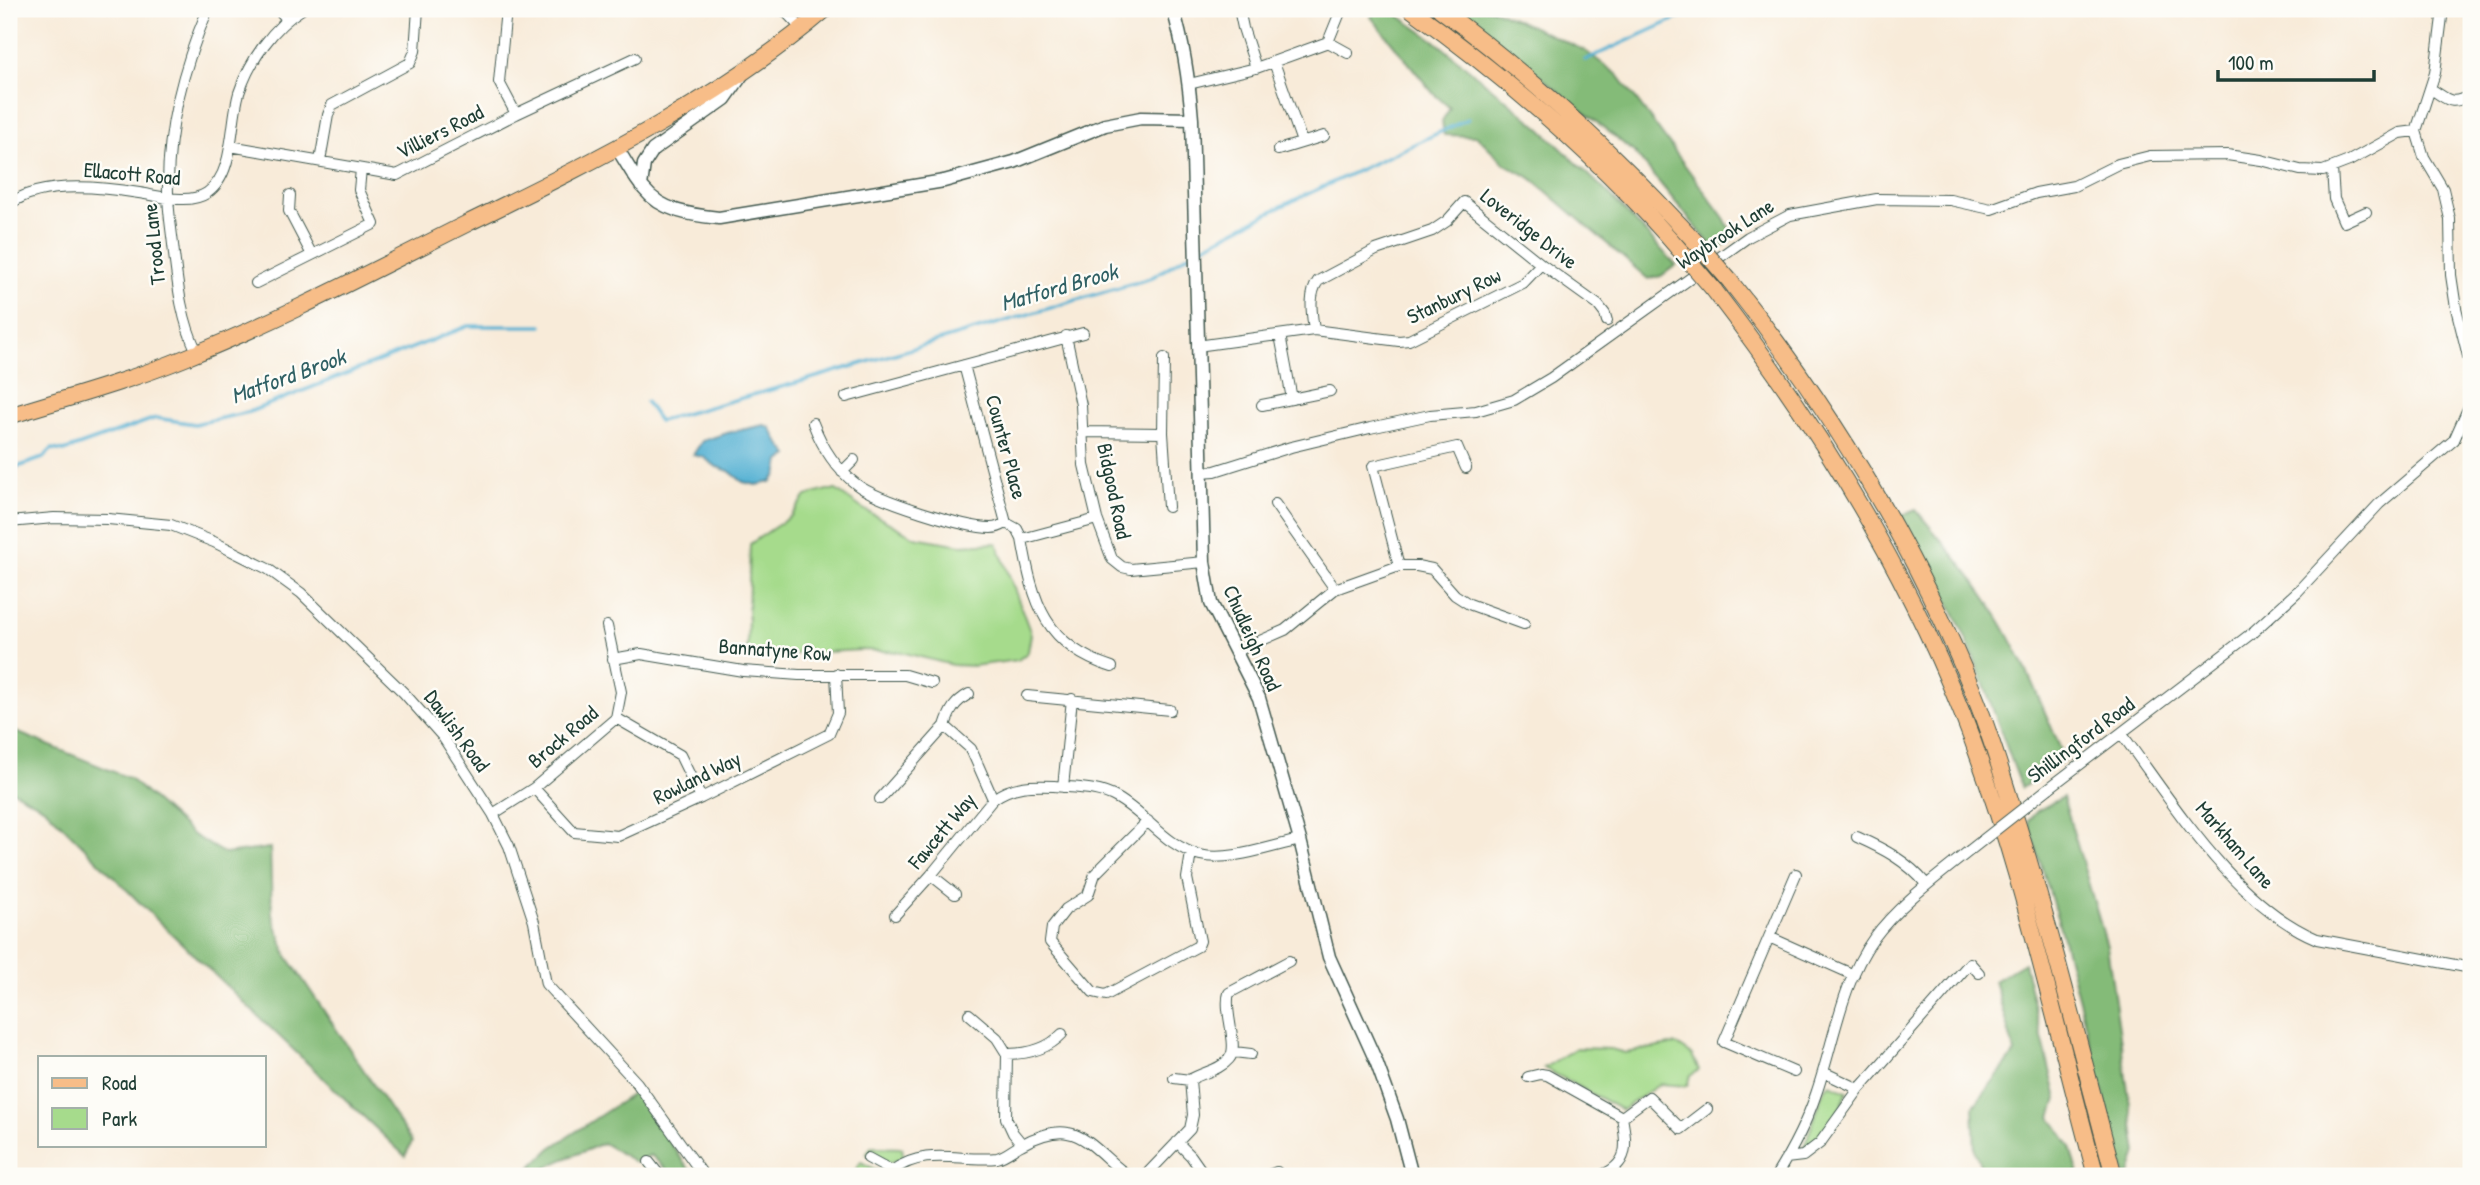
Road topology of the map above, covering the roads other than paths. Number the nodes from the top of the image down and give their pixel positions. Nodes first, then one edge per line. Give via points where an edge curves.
1 (208, 9) edge
2 (278, 9) edge
3 (302, 9) edge
4 (418, 9) edge
5 (506, 9) edge
6 (783, 9) edge
7 (826, 9) edge
8 (1173, 9) edge
9 (1240, 9) edge
10 (1332, 9) edge
11 (1411, 9) edge
12 (1440, 9) edge
13 (2443, 9) edge
14 (287, 19) junction
15 (802, 29) junction
16 (1328, 42) junction
17 (1349, 53) dead end
18 (635, 58) dead end
19 (1274, 62) junction
20 (1256, 68) junction
21 (744, 72) junction
22 (1189, 83) junction
23 (2431, 89) junction
24 (2471, 95) edge
25 (516, 114) junction
26 (1192, 119) junction
27 (2416, 131) junction
28 (1324, 135) dead end
29 (1302, 142) junction
30 (230, 146) junction
31 (617, 147) junction
32 (1278, 150) dead end
33 (320, 161) junction
34 (361, 169) junction
35 (2332, 169) junction
36 (641, 186) junction
37 (290, 195) dead end
38 (168, 198) junction
39 (9, 205) edge
40 (2366, 212) dead end
41 (312, 255) junction
42 (1541, 264) junction
43 (256, 283) dead end
44 (1606, 321) dead end
45 (1314, 330) junction
46 (1083, 333) dead end
47 (1280, 335) junction
48 (1066, 336) junction
49 (1198, 346) junction
50 (197, 352) junction
51 (1164, 358) dead end
52 (964, 365) junction
53 (2471, 368) edge
54 (1330, 391) dead end
55 (846, 397) dead end
56 (1292, 399) junction
57 (2471, 402) edge
58 (1262, 405) dead end
59 (9, 416) edge
60 (813, 423) dead end
61 (1082, 432) junction
62 (1163, 433) junction
63 (854, 460) dead end
64 (1466, 468) dead end
65 (842, 472) junction
66 (1201, 472) junction
67 (1275, 503) dead end
68 (1168, 507) dead end
69 (1097, 519) junction
70 (9, 522) edge
71 (1006, 523) junction
72 (1022, 539) junction
73 (1204, 562) junction
74 (1399, 566) junction
75 (1335, 589) junction
76 (1524, 624) dead end
77 (607, 626) dead end
78 (1237, 651) junction
79 (614, 659) junction
80 (1112, 667) dead end
81 (835, 674) junction
82 (932, 683) dead end
83 (969, 694) dead end
84 (1027, 696) dead end
85 (1072, 699) junction
86 (1170, 710) dead end
87 (616, 718) junction
88 (945, 726) junction
89 (2121, 733) junction
90 (1063, 787) junction
91 (534, 788) junction
92 (701, 798) junction
93 (880, 799) dead end
94 (993, 799) junction
95 (492, 814) junction
96 (1148, 821) junction
97 (1857, 837) dead end
98 (1300, 840) junction
99 (1191, 853) junction
100 (1796, 874) dead end
101 (931, 875) junction
102 (1926, 884) junction
103 (955, 894) dead end
104 (895, 915) dead end
105 (1769, 937) junction
106 (1289, 961) dead end
107 (2471, 968) edge
108 (1979, 973) dead end
109 (1854, 975) junction
110 (970, 1014) dead end
111 (1062, 1034) dead end
112 (1234, 1052) junction
113 (1007, 1054) junction
114 (1251, 1054) dead end
115 (1794, 1072) dead end
116 (1823, 1072) junction
117 (1528, 1077) dead end
118 (1174, 1078) dead end
119 (1190, 1080) junction
120 (1859, 1089) junction
121 (1707, 1109) dead end
122 (1622, 1117) junction
123 (1177, 1142) junction
124 (1022, 1144) junction
125 (868, 1158) dead end
126 (1786, 1158) junction
127 (649, 1162) dead end
128 (1277, 1172) dead end
129 (891, 1173) edge
130 (660, 1176) edge
131 (704, 1176) edge
132 (1129, 1176) edge
133 (1145, 1176) edge
134 (1205, 1176) edge
135 (1266, 1176) edge
136 (1412, 1176) edge
137 (1599, 1176) edge
138 (1776, 1176) edge
139 (2096, 1176) edge
140 (2114, 1176) edge

1 - 38 street, Trood Lane via 184,70 170,147
2 - 14 street
3 - 14 street, Ellacott Road
4 - 33 street via 410,63 332,105
5 - 25 street, Villiers Road via 499,82
6 - 15 street
7 - 15 main road
8 - 22 street, Chudleigh Road
9 - 20 street
10 - 16 street via 1339,15
11 - 139 main road, bridge via 1551,121 1603,169 1689,262 1759,348 1875,528 1921,618 1990,789
12 - 140 main road, bridge via 1563,107 1654,196 1730,281 1854,454 1948,633 1991,740 2038,890
13 - 23 street
14 - 30 street, Ellacott Road via 246,76
15 - 21 main road
16 - 17 street
16 - 19 street
18 - 25 street
19 - 20 street
19 - 29 street
20 - 22 street
21 - 31 main road
21 - 36 street via 725,99 653,149 644,164
22 - 26 street, Chudleigh Road
23 - 24 street via 2452,102
23 - 27 street
25 - 34 street, Villiers Road via 397,175
26 - 36 street via 1141,118 1105,125 1014,162 944,181 719,218 677,211
26 - 49 street, Chudleigh Road
27 - 35 street, Waybrook Lane via 2400,133
27 - 53 street via 2424,157 2443,189 2450,219 2451,275
28 - 29 street
29 - 32 street
30 - 33 street, Villiers Road
30 - 38 street, Ellacott Road via 218,185 204,195
31 - 36 street
31 - 50 main road via 334,290
33 - 34 street, Villiers Road
34 - 41 street via 359,190 374,224
35 - 40 street via 2334,200 2344,222
35 - 66 street, Waybrook Lane via 2301,170 2227,155 2150,156 2118,164 2074,186 2036,193 1992,209 1950,200 1877,199 1790,215 1758,231 1514,400 1476,411 1370,428
37 - 41 street via 289,211
38 - 39 street, Ellacott Road via 120,190 56,188 17,198
38 - 50 street, Trood Lane via 177,285
41 - 43 street
42 - 44 street, Loveridge Drive via 1598,305
42 - 45 street, Stanbury Row via 1522,284 1409,340
42 - 45 street, Loveridge Drive via 1464,202 1432,231 1376,250 1318,281 1311,305
45 - 47 street, Stanbury Row
46 - 48 street
47 - 49 street, Stanbury Row
47 - 56 street
48 - 52 street
48 - 61 street, Bidgood Road
49 - 66 street, Chudleigh Road
50 - 59 main road
51 - 62 street
52 - 55 street
52 - 71 street, Counter Place
54 - 56 street
56 - 58 street
57 - 89 street, Shillingford Road via 2454,440 2379,504 2298,591 2252,633
60 - 65 street via 819,441
61 - 62 street
61 - 69 street, Bidgood Road via 1084,465
62 - 68 street
63 - 65 street
64 - 74 street via 1457,447 1373,466
65 - 71 street via 859,487 899,505 986,528
66 - 73 street, Chudleigh Road
67 - 75 street
69 - 72 street
69 - 73 street, Bidgood Road via 1107,551 1122,567 1149,569
70 - 95 street, Dawlish Road via 108,519 171,525 268,569 301,593 431,720
71 - 72 street, Counter Place via 1017,529
72 - 80 street via 1033,587 1060,640 1089,660
73 - 78 street, Chudleigh Road via 1211,603
74 - 75 street
74 - 76 street via 1432,569 1469,604
75 - 78 street via 1285,630
77 - 79 street, Brock Road
78 - 98 street, Chudleigh Road via 1259,698
79 - 81 street, Bannatyne Row via 641,654 743,671
79 - 87 street, Brock Road via 621,692
81 - 82 street, Bannatyne Row via 905,675
81 - 92 street, Rowland Way via 838,713 829,734
83 - 88 street via 957,701
84 - 85 street
85 - 86 street
85 - 90 street
87 - 91 street, Brock Road
87 - 92 street via 680,755
88 - 93 street
88 - 94 street via 971,749
89 - 102 street, Shillingford Road, bridge
89 - 107 street, Markham Lane via 2196,834 2240,886 2275,917 2317,939
90 - 94 street, Fawcett Way via 1026,785
90 - 96 street, Fawcett Way via 1103,792
91 - 92 street, Rowland Way via 574,832 618,836
91 - 95 street, Brock Road
94 - 101 street, Fawcett Way
95 - 131 street, Dawlish Road via 509,846 534,922 545,984 637,1083
96 - 99 street, Fawcett Way
96 - 99 street via 1095,874 1088,895 1066,909 1052,927 1050,942 1093,992 1106,995 1198,946 1187,878
97 - 102 street via 1888,851
98 - 99 street via 1214,857
98 - 136 street, Chudleigh Road via 1329,957 1376,1061
100 - 105 street
101 - 103 street
101 - 104 street, Fawcett Way
102 - 109 street, Shillingford Road via 1874,938
105 - 109 street
105 - 115 street via 1724,1042
106 - 112 street via 1229,993
108 - 120 street via 1969,963
109 - 116 street, Shillingford Road
110 - 113 street via 998,1038
111 - 113 street via 1040,1049
112 - 114 street
112 - 119 street via 1219,1067
113 - 124 street via 1006,1118
116 - 120 street
116 - 126 street, Shillingford Road via 1803,1129
117 - 122 street via 1548,1075
118 - 119 street
119 - 123 street via 1192,1121
120 - 126 street via 1820,1143 1803,1156
121 - 122 street via 1681,1129 1649,1097
122 - 137 street via 1624,1157 1614,1170
123 - 133 street
123 - 134 street
124 - 129 street via 1001,1157 928,1157
124 - 132 street via 1052,1133 1070,1133
125 - 129 street
126 - 138 street, Shillingford Road
127 - 130 street
128 - 135 street

